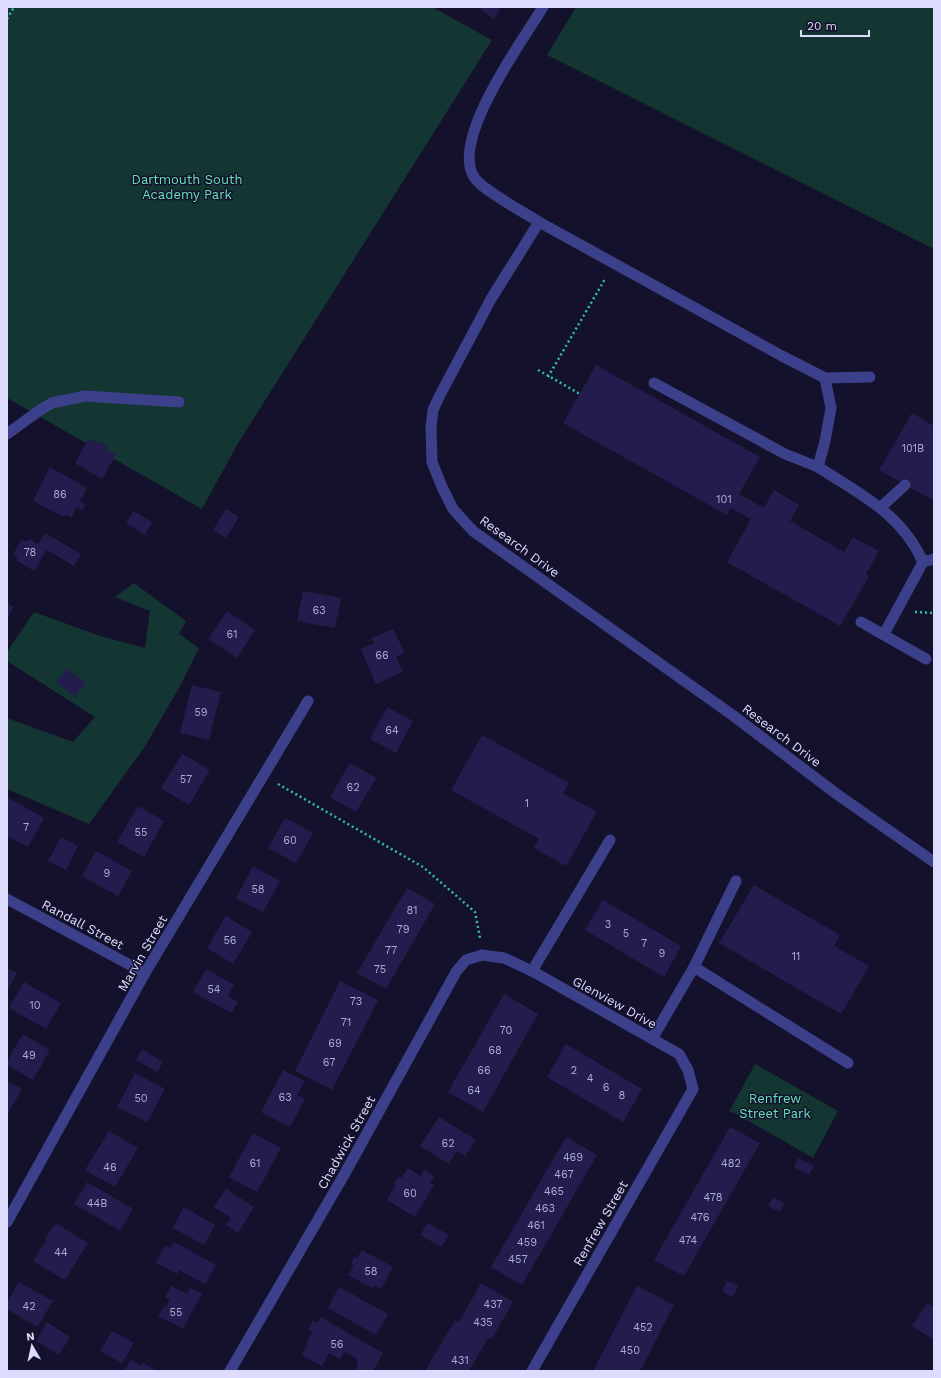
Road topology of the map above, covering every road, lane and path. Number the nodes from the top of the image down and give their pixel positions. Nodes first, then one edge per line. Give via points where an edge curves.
1 (14, 7) edge
2 (543, 7) edge
3 (7, 19) edge
4 (539, 222) junction
5 (615, 263) junction
6 (538, 370) dead end
7 (548, 377) junction
8 (870, 377) dead end
9 (826, 378) junction
10 (654, 383) dead end
11 (580, 394) dead end
12 (179, 402) dead end
13 (7, 434) edge
14 (818, 467) junction
15 (905, 485) dead end
16 (882, 507) junction
17 (929, 561) edge
18 (860, 622) dead end
19 (884, 634) junction
20 (926, 659) dead end
21 (308, 701) dead end
22 (264, 775) junction
23 (610, 840) dead end
24 (934, 862) edge
25 (736, 882) dead end
26 (7, 899) edge
27 (482, 955) junction
28 (694, 968) junction
29 (532, 971) junction
30 (145, 973) junction
31 (652, 1039) junction
32 (848, 1063) dead end
33 (693, 1089) joint
34 (7, 1222) edge
35 (230, 1371) edge
36 (532, 1371) edge

1 - 3 path
2 - 4 street via 496,81 481,110 472,135 470,152 470,165 482,186
4 - 5 street
4 - 24 street, Research Drive via 491,299 433,410 432,462 453,509 473,531
5 - 7 path
5 - 9 street
6 - 7 path
7 - 11 path
8 - 9 street
9 - 14 street via 830,408
10 - 14 street via 785,454
12 - 13 street via 84,396 52,403
14 - 16 street
15 - 16 street
16 - 17 street via 903,528
17 - 19 street
18 - 19 street
19 - 20 street
21 - 22 street, Marvin Street
22 - 27 path via 423,867 475,912
22 - 30 street, Marvin Street
23 - 29 street
25 - 28 street
26 - 30 street, Randall Street
27 - 29 street, Glenview Drive via 504,958
27 - 35 street, Chadwick Street via 466,960 456,972 344,1176
28 - 31 street
28 - 32 street
29 - 31 street, Glenview Drive
30 - 34 street, Marvin Street
31 - 33 street, Glenview Drive via 679,1054 688,1070
33 - 36 street, Renfrew Street

